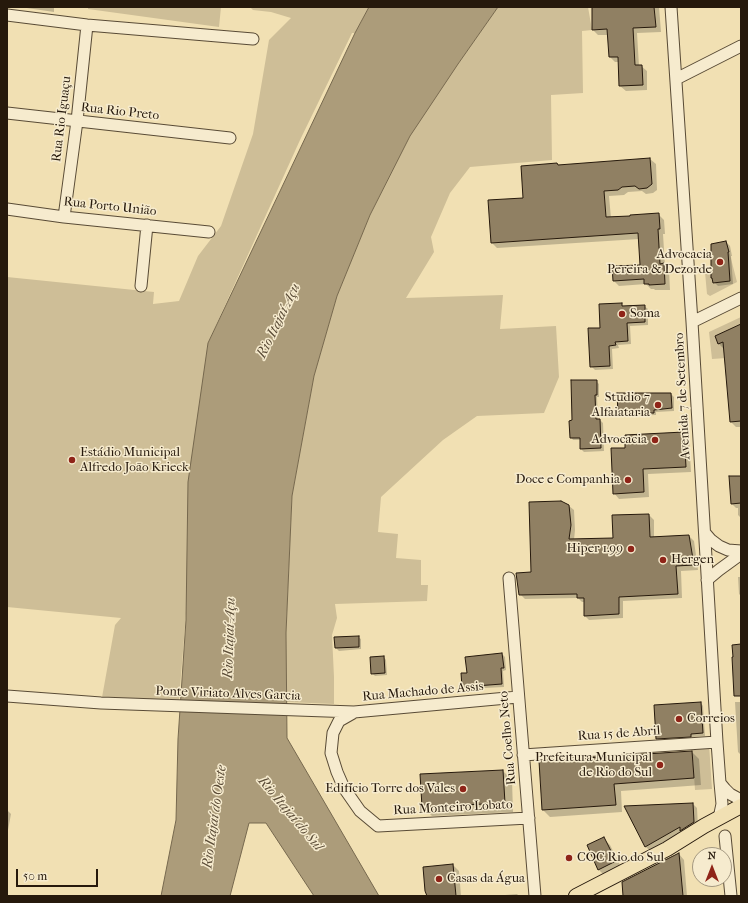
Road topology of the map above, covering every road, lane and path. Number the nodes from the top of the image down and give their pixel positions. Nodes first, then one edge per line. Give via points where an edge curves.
1 (671, 7) edge
2 (7, 15) edge
3 (87, 25) junction
4 (253, 39) dead end
5 (741, 46) edge
6 (676, 79) junction
7 (7, 113) edge
8 (77, 121) junction
9 (230, 138) dead end
10 (7, 209) edge
11 (64, 216) junction
12 (147, 225) junction
13 (209, 232) dead end
14 (141, 286) dead end
15 (741, 298) edge
16 (692, 322) junction
17 (705, 533) junction
18 (741, 551) edge
19 (741, 554) edge
20 (509, 578) dead end
21 (708, 580) junction
22 (7, 696) edge
23 (518, 697) junction
24 (354, 712) junction
25 (717, 742) junction
26 (523, 755) junction
27 (720, 783) junction
28 (741, 800) edge
29 (741, 806) edge
30 (529, 818) junction
31 (719, 818) junction
32 (725, 836) dead end
33 (535, 896) edge
34 (576, 896) edge
35 (731, 896) edge

1 - 6 street, Avenida 7 de Setembro
2 - 3 street
3 - 4 street
3 - 8 street, Rua Rio Iguaçu
5 - 6 street
6 - 16 street, Avenida 7 de Setembro
7 - 8 street, Rua Rio Preto
8 - 9 street, Rua Rio Preto
8 - 11 street, Rua Rio Iguaçu
10 - 11 street, Rua Porto União
11 - 12 street, Rua Porto União
12 - 13 street, Rua Porto União
12 - 14 street
15 - 16 street
16 - 17 street, Avenida 7 de Setembro
17 - 18 street via 719,546
17 - 21 street, Avenida 7 de Setembro
19 - 21 street
20 - 23 street, Rua Coelho Neto
21 - 25 street, Avenida 7 de Setembro
22 - 24 street, Ponte Viriato Alves Garcia via 101,704
23 - 24 street, Rua Machado de Assis
23 - 26 street, Rua Coelho Neto
24 - 30 street, Rua Monteiro Lobato via 339,721 333,733 331,753 344,788 360,811 378,826
25 - 26 street, Rua 15 de Abril
25 - 27 street, Avenida 7 de Setembro
26 - 30 street, Rua Coelho Neto
27 - 28 street via 730,794
27 - 31 street, Avenida 7 de Setembro via 722,804
29 - 31 main road
30 - 33 street, Rua Coelho Neto
31 - 34 main road via 667,849
32 - 35 street

